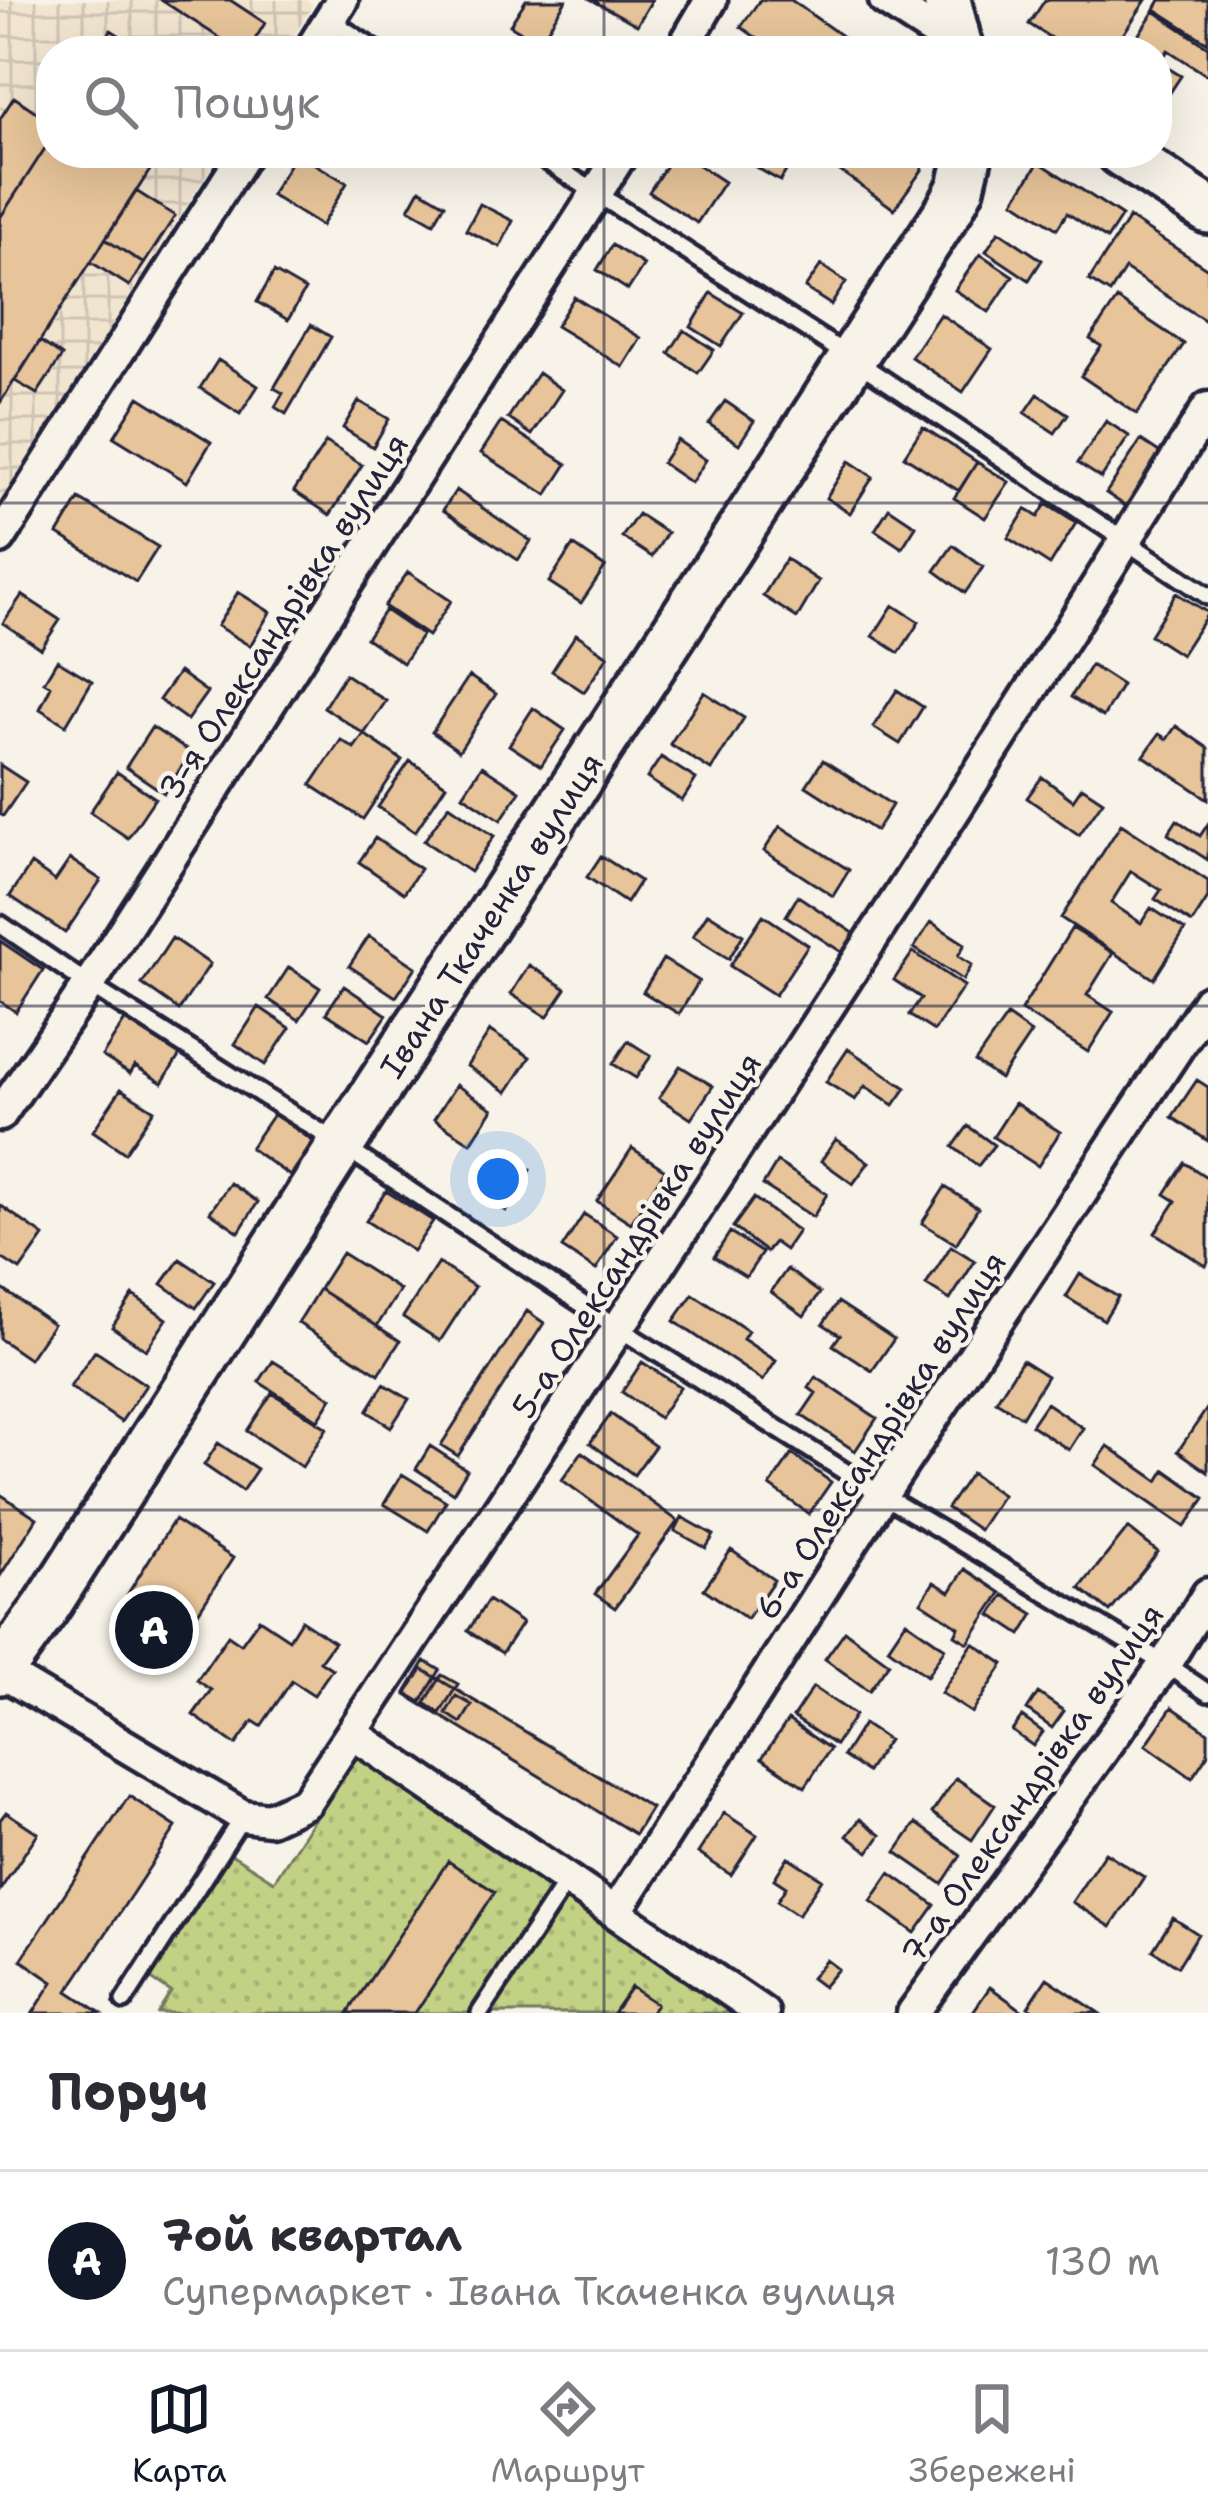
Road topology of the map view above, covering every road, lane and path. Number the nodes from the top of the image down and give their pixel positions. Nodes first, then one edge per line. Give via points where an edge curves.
1 (711, 0) edge
2 (885, 0) edge
3 (947, 0) edge
4 (336, 10) edge
5 (320, 36) edge
6 (362, 36) edge
7 (690, 36) edge
8 (940, 36) edge
9 (957, 36) edge
10 (235, 168) edge
11 (557, 168) edge
12 (613, 168) edge
13 (965, 168) edge
14 (1143, 168) edge
15 (598, 194) junction
16 (1208, 210) edge
17 (853, 359) junction
18 (1208, 408) edge
19 (0, 538) edge
20 (1126, 541) junction
21 (1208, 596) edge
22 (0, 924) edge
23 (89, 985) junction
24 (1208, 1000) edge
25 (0, 1115) edge
26 (341, 1145) junction
27 (620, 1330) junction
28 (882, 1495) junction
29 (1208, 1594) edge
30 (1165, 1664) junction
31 (0, 1671) edge
32 (1208, 1693) edge
33 (352, 1733) junction
34 (242, 1816) junction
35 (568, 1879) junction
36 (616, 1912) junction
37 (124, 2001) dead end
38 (480, 2013) edge
39 (764, 2013) edge
40 (913, 2013) edge

1 - 7 street
2 - 8 street
3 - 9 main road
4 - 5 street
4 - 6 lane
10 - 19 street
11 - 15 lane
12 - 15 street, 3-я Олександрівка вулиця
13 - 17 main road, Івана Ткаченка вулиця via 950,208
14 - 16 main road
15 - 17 lane
15 - 23 street, 3-я Олександрівка вулиця
17 - 20 lane
17 - 26 main road, Івана Ткаченка вулиця
18 - 20 street, 5-а Олександрівка вулиця
20 - 21 lane
20 - 27 street, 5-а Олександрівка вулиця
22 - 23 lane
23 - 25 street, 3-я Олександрівка вулиця
23 - 26 lane
24 - 28 street, 6-а Олександрівка вулиця
26 - 27 lane
26 - 31 main road, Івана Ткаченка вулиця
27 - 28 lane
27 - 33 street, 5-а Олександрівка вулиця
28 - 30 lane
28 - 36 street, 6-а Олександрівка вулиця
29 - 30 street, 7-а Олександрівка вулиця
30 - 32 lane
30 - 40 street, 7-а Олександрівка вулиця
31 - 34 street
33 - 34 street, 5-а Олександрівка вулиця via 306,1802 269,1820
33 - 35 street
34 - 37 lane
35 - 36 street
35 - 38 lane
36 - 39 street

